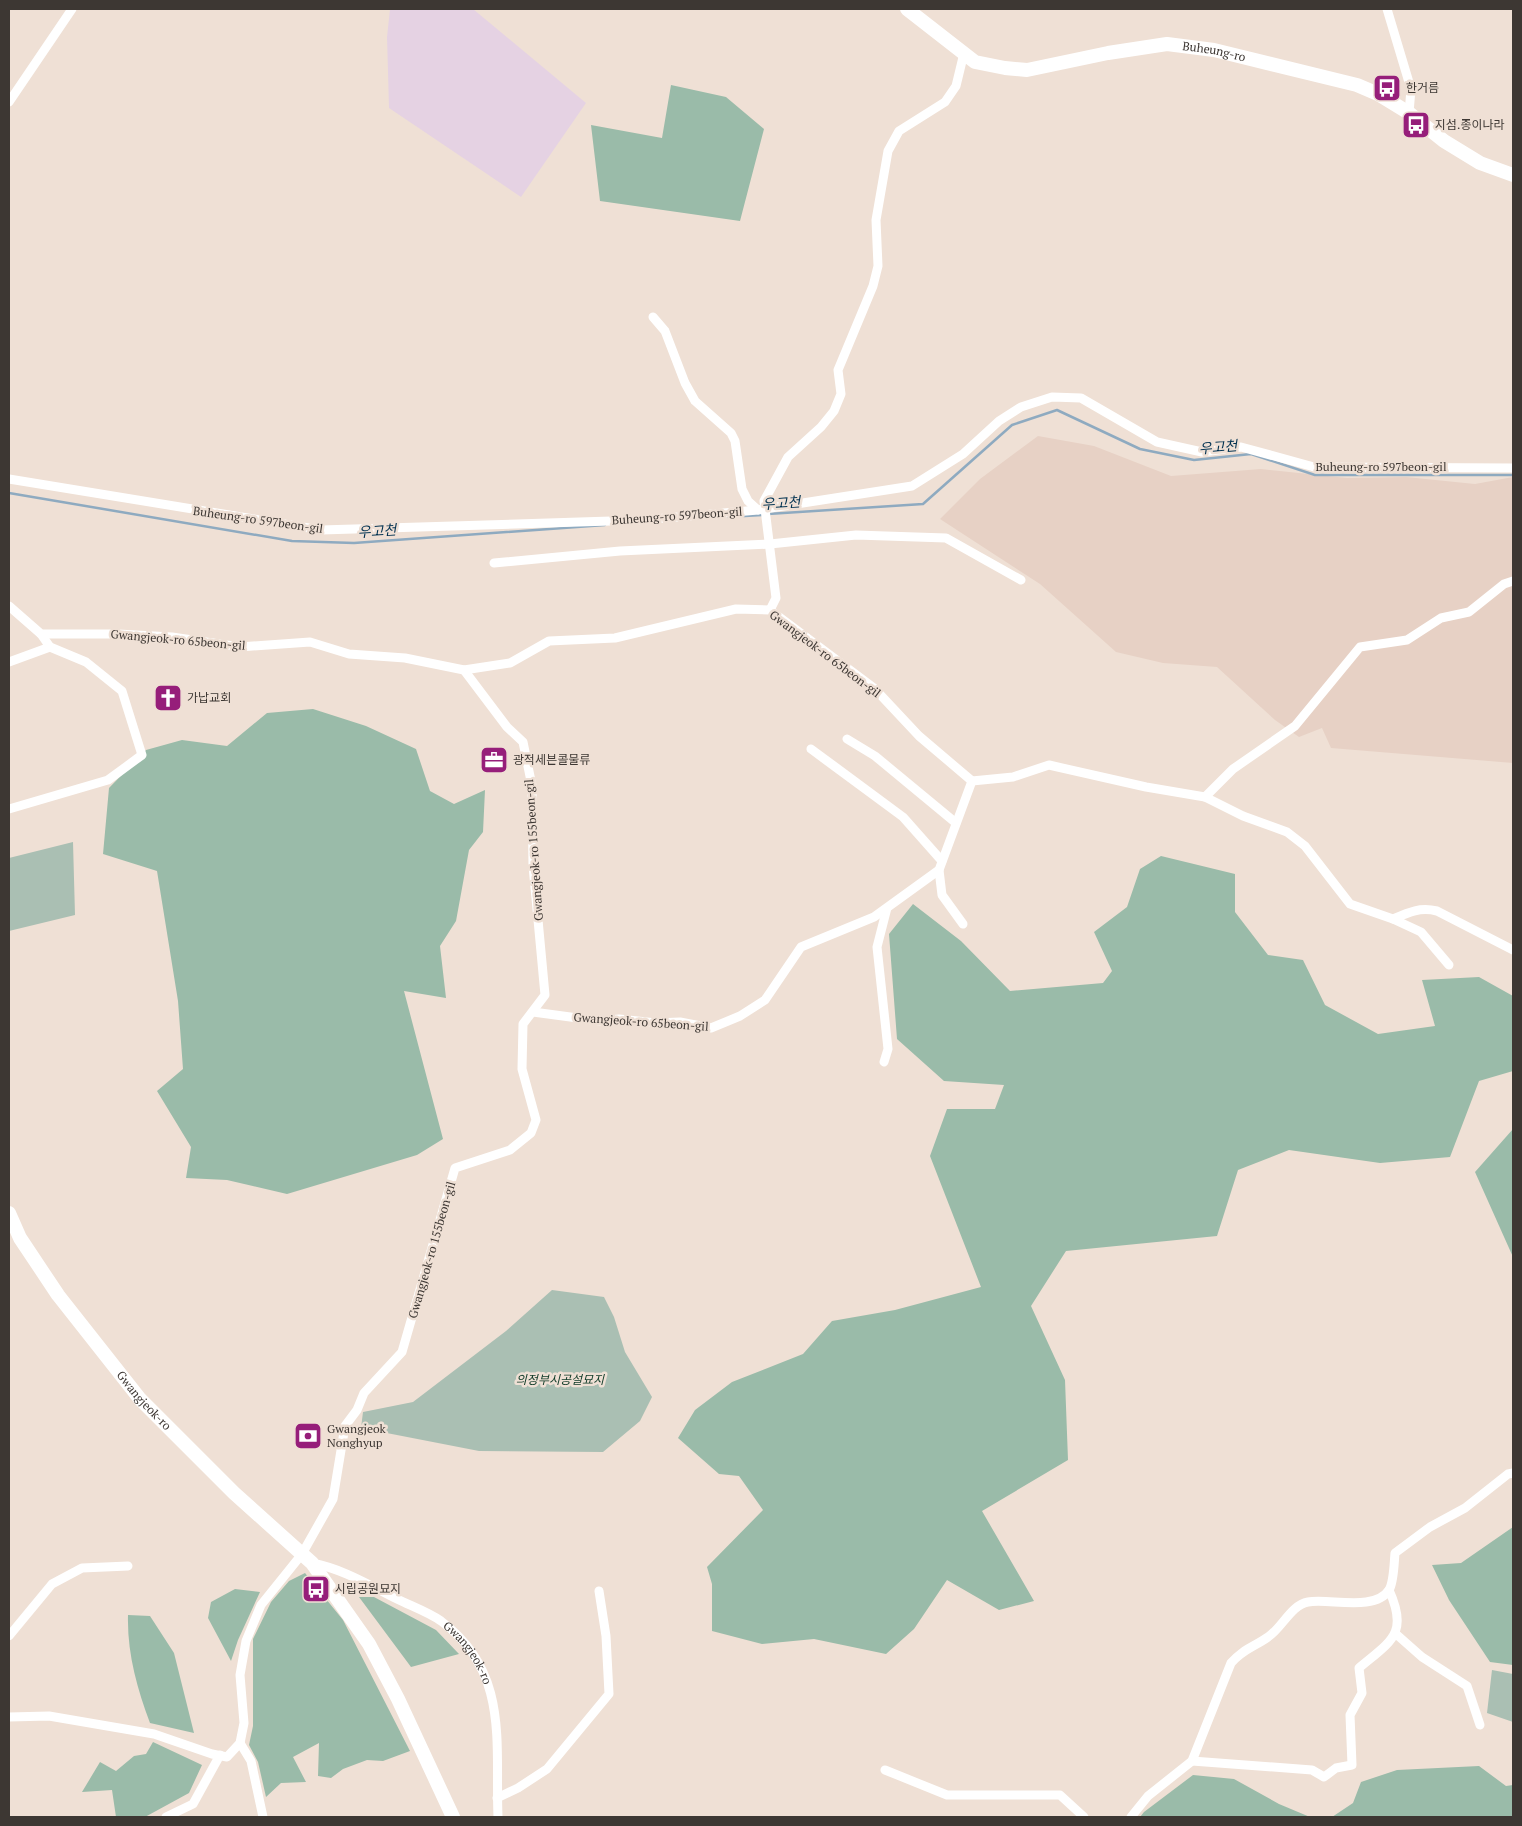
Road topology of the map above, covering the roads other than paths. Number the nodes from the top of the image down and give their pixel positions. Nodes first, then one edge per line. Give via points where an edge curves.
1 (72, 9) edge
2 (907, 9) edge
3 (1387, 9) edge
4 (964, 53) junction
5 (9, 102) edge
6 (1409, 114) junction
7 (1513, 175) edge
8 (653, 317) dead end
9 (1513, 468) edge
10 (9, 479) edge
11 (763, 511) junction
12 (769, 542) junction
13 (494, 563) dead end
14 (1021, 580) dead end
15 (1513, 581) edge
16 (9, 606) edge
17 (770, 610) junction
18 (41, 634) junction
19 (50, 647) junction
20 (9, 662) edge
21 (464, 670) junction
22 (847, 739) dead end
23 (811, 748) dead end
24 (972, 781) junction
25 (1205, 797) junction
26 (9, 808) edge
27 (956, 823) junction
28 (941, 866) junction
29 (887, 908) junction
30 (1393, 919) junction
31 (962, 924) dead end
32 (1513, 950) edge
33 (1449, 965) dead end
34 (532, 1012) junction
35 (884, 1062) dead end
36 (9, 1212) edge
37 (1513, 1473) edge
38 (307, 1559) junction
39 (128, 1566) dead end
40 (1390, 1590) junction
41 (599, 1591) dead end
42 (1396, 1634) junction
43 (9, 1636) edge
44 (9, 1716) edge
45 (1480, 1725) dead end
46 (240, 1743) junction
47 (220, 1755) junction
48 (1192, 1761) junction
49 (885, 1770) dead end
50 (497, 1798) junction
51 (166, 1817) edge
52 (263, 1817) edge
53 (453, 1817) edge
54 (498, 1817) edge
55 (1084, 1817) edge
56 (1131, 1817) edge

1 - 5 street
2 - 4 main road, Buheung-ro
3 - 6 street via 1411,89
4 - 6 main road, Buheung-ro via 975,62 1027,70 1167,44 1214,50 1357,85
4 - 11 street via 956,86 945,102 899,131 888,151 876,220 878,266 870,295 838,370 840,394 834,411 821,427 788,457 764,501
6 - 7 main road, Buheung-ro via 1480,163
8 - 11 street via 665,331 694,401 735,440 742,489 748,501
9 - 11 street, Buheung-ro 597beon-gil via 1314,467 1241,447 1202,452 1157,442 1081,398 1052,396 1021,406 963,454 912,486
10 - 11 street, Buheung-ro 597beon-gil via 321,530 643,520
11 - 12 street
12 - 13 street
12 - 14 street via 856,535 946,538
12 - 17 street via 776,598
15 - 25 street via 1504,584 1469,612 1441,618 1407,640 1360,647 1295,726 1232,769
16 - 18 street
17 - 21 street, Gwangjeok-ro 65beon-gil via 736,609 615,638 549,641 510,662
17 - 24 street, Gwangjeok-ro 65beon-gil via 874,688 919,736
18 - 19 street
18 - 21 street, Gwangjeok-ro 65beon-gil via 172,637 240,648 310,642 348,654 405,658
19 - 20 street
19 - 26 street via 86,662 122,691 142,755 108,780
21 - 34 street, Gwangjeok-ro 155beon-gil via 506,727 523,742 532,786 533,866 545,995
22 - 27 street via 875,756
23 - 28 street via 903,818
24 - 25 street via 1013,777 1049,766
24 - 27 street
25 - 30 street via 1243,816 1287,832 1305,846 1350,904
27 - 28 street
28 - 29 street, Gwangjeok-ro 65beon-gil
28 - 31 street via 942,895
29 - 34 street, Gwangjeok-ro 65beon-gil via 874,917 801,947 766,1000 711,1028 680,1022 619,1019 600,1022
29 - 35 street via 877,947 888,1049
30 - 32 street via 1423,908 1437,911
30 - 33 street via 1421,932
34 - 38 street, Gwangjeok-ro 155beon-gil via 523,1024 522,1069 536,1120 531,1133 510,1150 455,1168 402,1352 364,1393 345,1426 333,1499
36 - 38 main road, Gwangjeok-ro via 20,1238 58,1295 140,1399 234,1493
37 - 40 street via 1395,1553
38 - 46 street via 261,1605 246,1641 240,1675 244,1723
38 - 50 street, Gwangjeok-ro via 333,1567 441,1621 469,1648 487,1677 492,1699 498,1753
38 - 53 main road, Gwangjeok-ro via 369,1644
39 - 43 street via 82,1568 52,1584
40 - 42 street via 1397,1608
40 - 48 street via 1381,1598 1367,1602 1307,1602 1297,1607 1269,1637 1241,1652 1231,1663
41 - 50 street via 606,1636 609,1694 547,1769
42 - 45 street via 1422,1657 1467,1686
42 - 48 street via 1359,1668 1362,1692 1350,1715 1352,1765 1336,1768 1324,1777 1312,1770
44 - 47 street via 49,1716 154,1734
46 - 47 street via 227,1756
46 - 52 street via 251,1762
47 - 51 street via 193,1804
48 - 56 street via 1148,1796
49 - 55 street via 947,1795 1060,1796
50 - 54 street, Gwangjeok-ro

